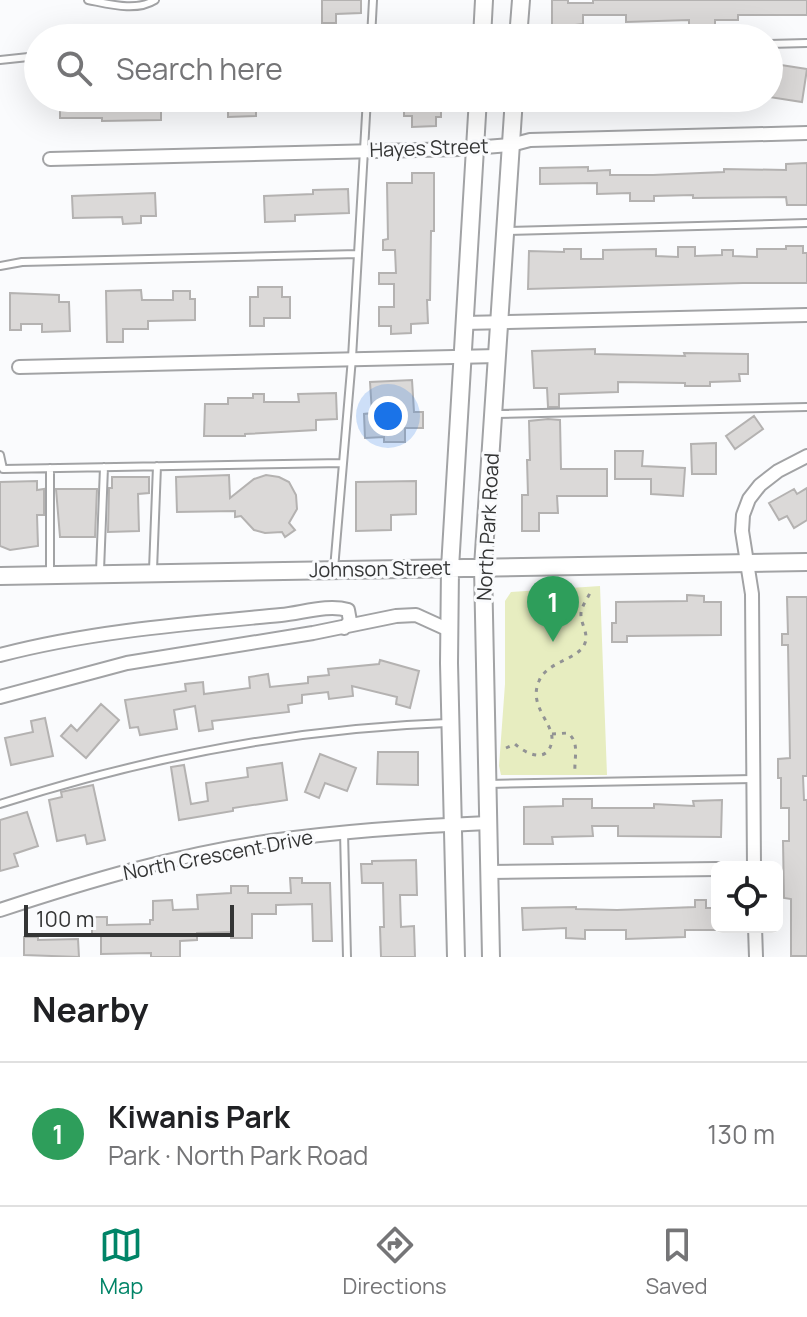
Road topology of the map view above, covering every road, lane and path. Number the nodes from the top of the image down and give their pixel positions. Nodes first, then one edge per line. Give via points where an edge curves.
1 (88, 0) edge
2 (155, 0) edge
3 (373, 0) edge
4 (484, 0) edge
5 (521, 0) edge
6 (372, 24) edge
7 (483, 24) edge
8 (519, 24) edge
9 (807, 43) edge
10 (783, 44) edge
11 (24, 57) edge
12 (0, 60) edge
13 (366, 112) edge
14 (477, 112) edge
15 (513, 112) edge
16 (807, 133) edge
17 (511, 145) junction
18 (475, 147) junction
19 (364, 151) junction
20 (50, 159) dead end
21 (807, 223) edge
22 (506, 231) junction
23 (358, 254) junction
24 (0, 266) edge
25 (807, 315) edge
26 (500, 322) junction
27 (463, 323) junction
28 (462, 356) junction
29 (498, 356) junction
30 (352, 358) junction
31 (19, 367) dead end
32 (807, 407) edge
33 (494, 414) junction
34 (0, 455) edge
35 (807, 456) edge
36 (343, 463) junction
37 (157, 466) junction
38 (104, 467) junction
39 (50, 468) junction
40 (747, 562) junction
41 (807, 562) edge
42 (483, 567) junction
43 (450, 568) junction
44 (334, 571) junction
45 (100, 574) junction
46 (153, 574) junction
47 (50, 575) junction
48 (0, 576) edge
49 (591, 591) dead end
50 (344, 628) junction
51 (449, 630) junction
52 (0, 655) edge
53 (0, 697) edge
54 (451, 723) junction
55 (552, 734) junction
56 (506, 748) dead end
57 (753, 779) junction
58 (576, 783) junction
59 (488, 784) junction
60 (0, 804) edge
61 (488, 823) junction
62 (453, 824) junction
63 (344, 832) junction
64 (754, 861) edge
65 (711, 869) edge
66 (489, 872) junction
67 (0, 910) edge
68 (755, 933) edge
69 (347, 957) edge
70 (456, 957) edge
71 (491, 957) edge
72 (756, 957) edge

1 - 2 lane via 121,6
3 - 6 lane
4 - 7 street
5 - 8 street
9 - 10 lane
11 - 12 lane
13 - 19 lane
14 - 18 street, North Park Road
15 - 17 street, North Park Road
16 - 17 street, Hayes Street via 530,140
17 - 18 street, Hayes Street
17 - 22 street, North Park Road
18 - 19 street, Hayes Street
18 - 27 street, North Park Road
19 - 20 street, Hayes Street
19 - 23 lane
21 - 22 lane
22 - 26 street, North Park Road
23 - 24 lane
23 - 30 lane
25 - 26 street
26 - 27 street
26 - 29 street, North Park Road
27 - 28 street, North Park Road
28 - 29 street
28 - 30 street
28 - 43 street, North Park Road
29 - 33 street, North Park Road
30 - 31 street
30 - 36 lane
32 - 33 lane
33 - 42 street, North Park Road
34 - 39 lane via 3,469
35 - 40 street via 769,477 749,499 742,522
36 - 37 lane
36 - 44 lane
37 - 38 lane
37 - 46 lane
38 - 39 lane
38 - 45 lane
39 - 47 lane
40 - 41 street, Johnson Street
40 - 42 street, Johnson Street
40 - 57 street via 752,594
42 - 43 street, Johnson Street
42 - 59 street, North Park Road
43 - 44 street, Johnson Street
43 - 51 street, North Park Road
44 - 46 street, Johnson Street
45 - 46 street, Johnson Street
45 - 47 street, Johnson Street
47 - 48 street, Johnson Street
49 - 55 path via 581,614 584,645 539,681 539,709
50 - 51 street via 409,615
50 - 52 street via 350,621 348,610 338,607 99,633
50 - 53 street via 127,663
51 - 54 street, North Park Road
54 - 60 lane via 384,725 209,750
54 - 62 street, North Park Road
55 - 56 path via 543,755 531,755 515,744
55 - 58 path via 568,733 576,743
57 - 58 lane
57 - 64 street
58 - 59 lane
59 - 61 street, North Park Road
61 - 62 street, North Crescent Drive
61 - 66 street, North Park Road
62 - 63 street, North Crescent Drive
62 - 70 street, North Park Road
63 - 67 street, North Crescent Drive via 182,859
63 - 69 lane
65 - 66 street
66 - 71 street, North Park Road
68 - 72 street

